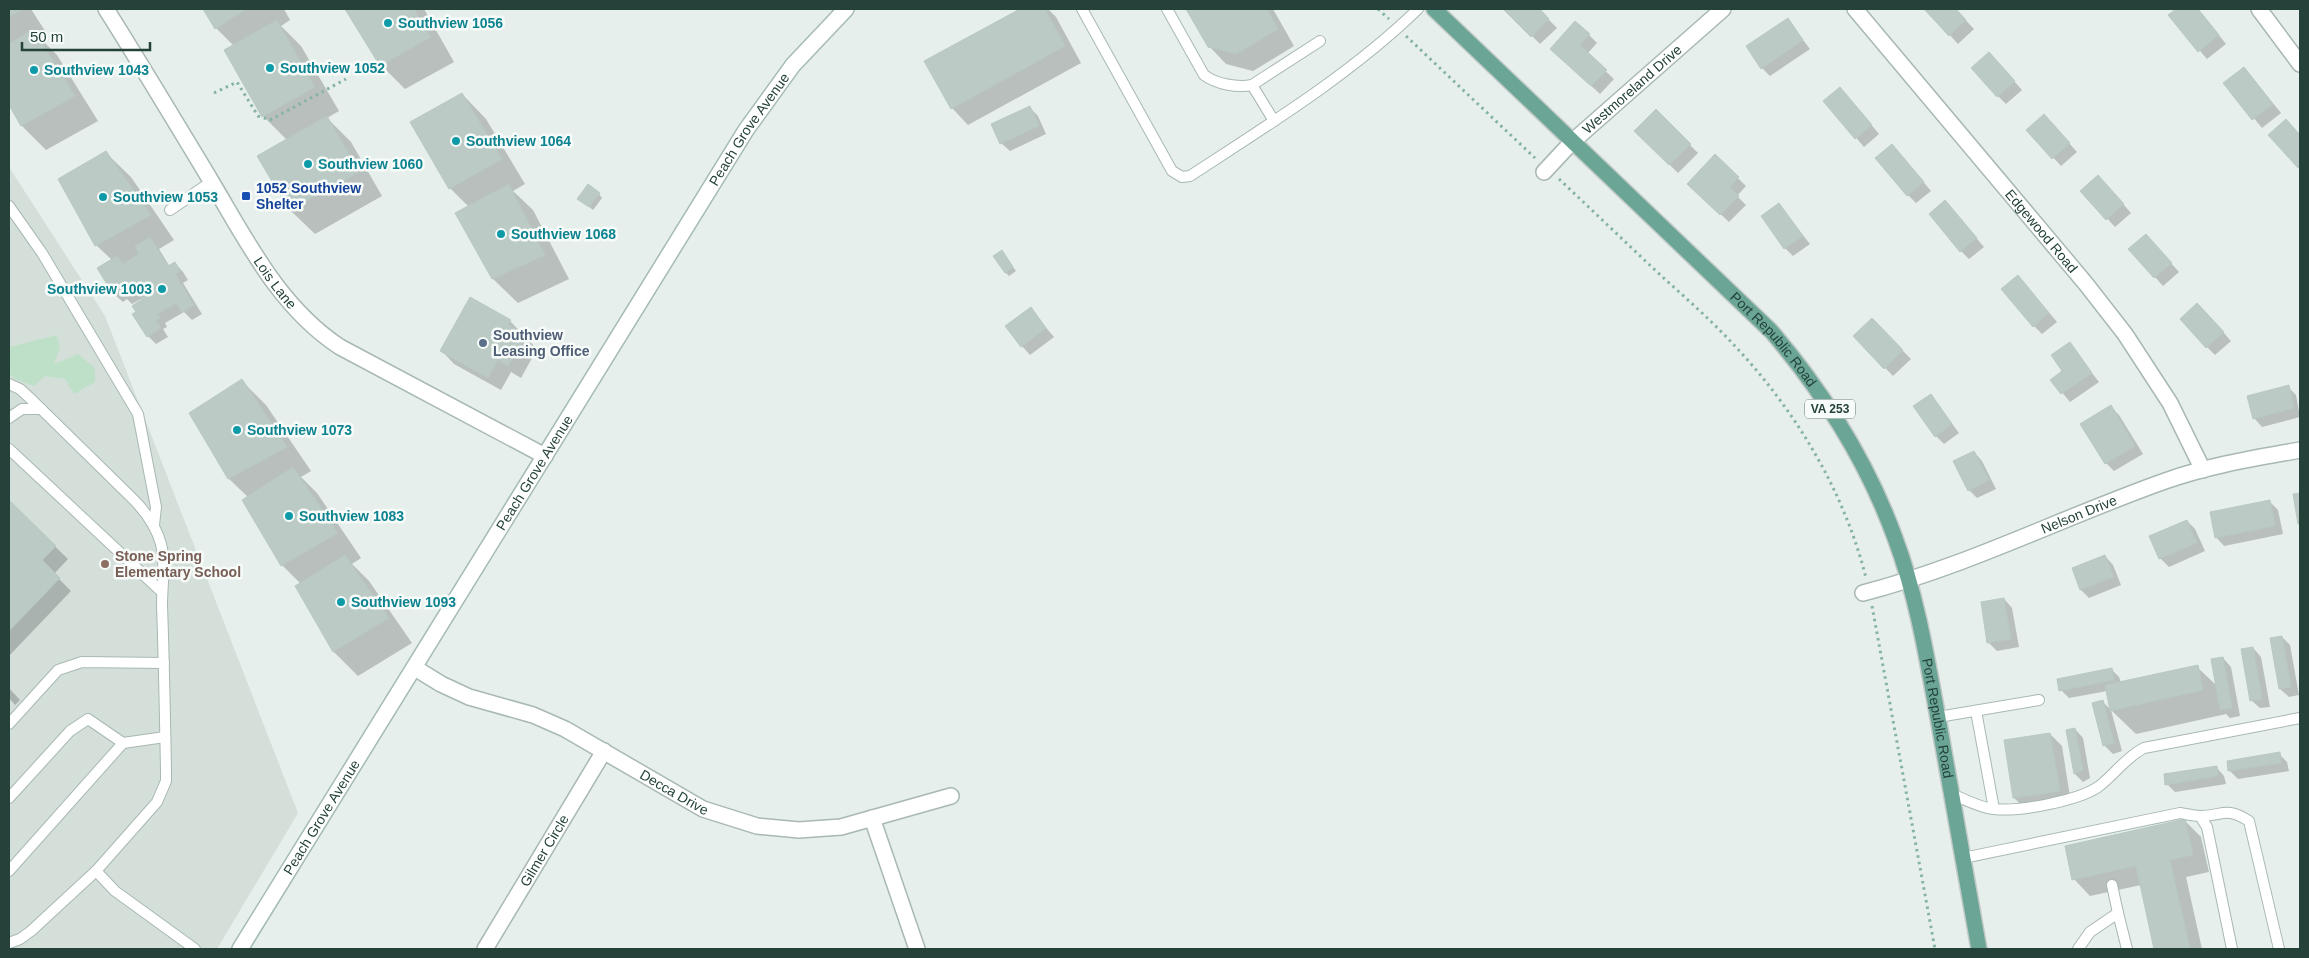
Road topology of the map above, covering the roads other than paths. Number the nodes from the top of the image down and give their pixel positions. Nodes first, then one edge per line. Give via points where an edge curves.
1 (106, 9) edge
2 (846, 9) edge
3 (1082, 9) edge
4 (1167, 9) edge
5 (1418, 9) edge
6 (1723, 9) edge
7 (1854, 9) edge
8 (2259, 9) edge
9 (1440, 11) edge
10 (1320, 41) dead end
11 (2300, 64) edge
12 (1252, 85) junction
13 (1274, 121) junction
14 (1572, 142) junction
15 (1544, 172) dead end
16 (211, 182) junction
17 (9, 206) edge
18 (170, 210) dead end
19 (9, 384) edge
20 (41, 408) junction
21 (9, 418) edge
22 (9, 449) edge
23 (2300, 450) edge
24 (545, 456) junction
25 (2203, 470) junction
26 (154, 526) junction
27 (1909, 581) junction
28 (162, 592) junction
29 (1863, 593) dead end
30 (164, 663) junction
31 (415, 668) junction
32 (2039, 700) dead end
33 (1976, 711) junction
34 (1938, 717) junction
35 (2300, 718) edge
36 (9, 724) edge
37 (165, 737) junction
38 (123, 743) junction
39 (604, 751) junction
40 (1951, 794) junction
41 (951, 796) dead end
42 (9, 798) edge
43 (1994, 809) junction
44 (2200, 816) junction
45 (872, 818) junction
46 (1963, 858) junction
47 (9, 871) edge
48 (96, 871) junction
49 (2112, 885) dead end
50 (2118, 913) junction
51 (9, 943) edge
52 (195, 949) edge
53 (240, 949) edge
54 (485, 949) edge
55 (916, 949) edge
56 (1979, 949) edge
57 (2078, 949) edge
58 (2127, 949) edge
59 (2232, 949) edge
60 (2279, 949) edge

1 - 16 street, Lois Lane
2 - 24 street, Peach Grove Avenue via 793,65 750,124
3 - 13 lane via 1172,171 1179,176 1190,176
4 - 12 lane via 1204,75 1210,80 1242,87
5 - 13 lane via 1398,28
6 - 14 street, Westmoreland Drive
7 - 25 street, Edgewood Road via 2086,284 2124,334 2170,403
8 - 11 street
9 - 14 main road, Port Republic Road / VA 253
10 - 12 lane
12 - 13 lane
14 - 15 street, Westmoreland Drive
14 - 27 main road, Port Republic Road / VA 253 via 1745,306 1804,371 1865,467
16 - 18 lane
16 - 24 street, Lois Lane via 277,288 324,336
17 - 26 lane via 42,253 138,414 156,507
19 - 20 lane via 20,389
20 - 21 lane via 22,409
20 - 26 lane via 144,510
22 - 28 lane
23 - 25 street, Nelson Drive
24 - 31 street, Peach Grove Avenue
25 - 27 street, Nelson Drive via 2168,480 1980,556
26 - 28 lane via 164,565
27 - 29 street, Nelson Drive
27 - 34 main road, Port Republic Road / VA 253
28 - 30 lane
30 - 36 lane via 82,662 58,670
30 - 37 lane
31 - 39 street, Decca Drive via 469,697 533,715 565,728
31 - 53 street, Peach Grove Avenue
32 - 33 lane
33 - 34 lane
33 - 43 lane
34 - 40 main road, Port Republic Road / VA 253
35 - 43 lane via 2150,746 2138,751 2100,785 2083,795 2014,809
37 - 38 lane
37 - 48 lane via 166,781 157,802
38 - 42 lane via 88,719 70,730
38 - 47 lane
39 - 45 street, Decca Drive via 703,809 743,823 813,830 841,827
39 - 54 street, Gilmer Circle
40 - 43 lane
40 - 46 main road, Port Republic Road / VA 253
41 - 45 street, Decca Drive
44 - 46 lane via 2180,813
44 - 59 lane via 2207,827
44 - 60 lane via 2221,812 2238,814 2249,821
45 - 55 street
46 - 56 main road, Port Republic Road / VA 253
48 - 51 lane via 32,932
48 - 52 lane via 115,891
49 - 50 lane
50 - 57 lane via 2090,932
50 - 58 lane

